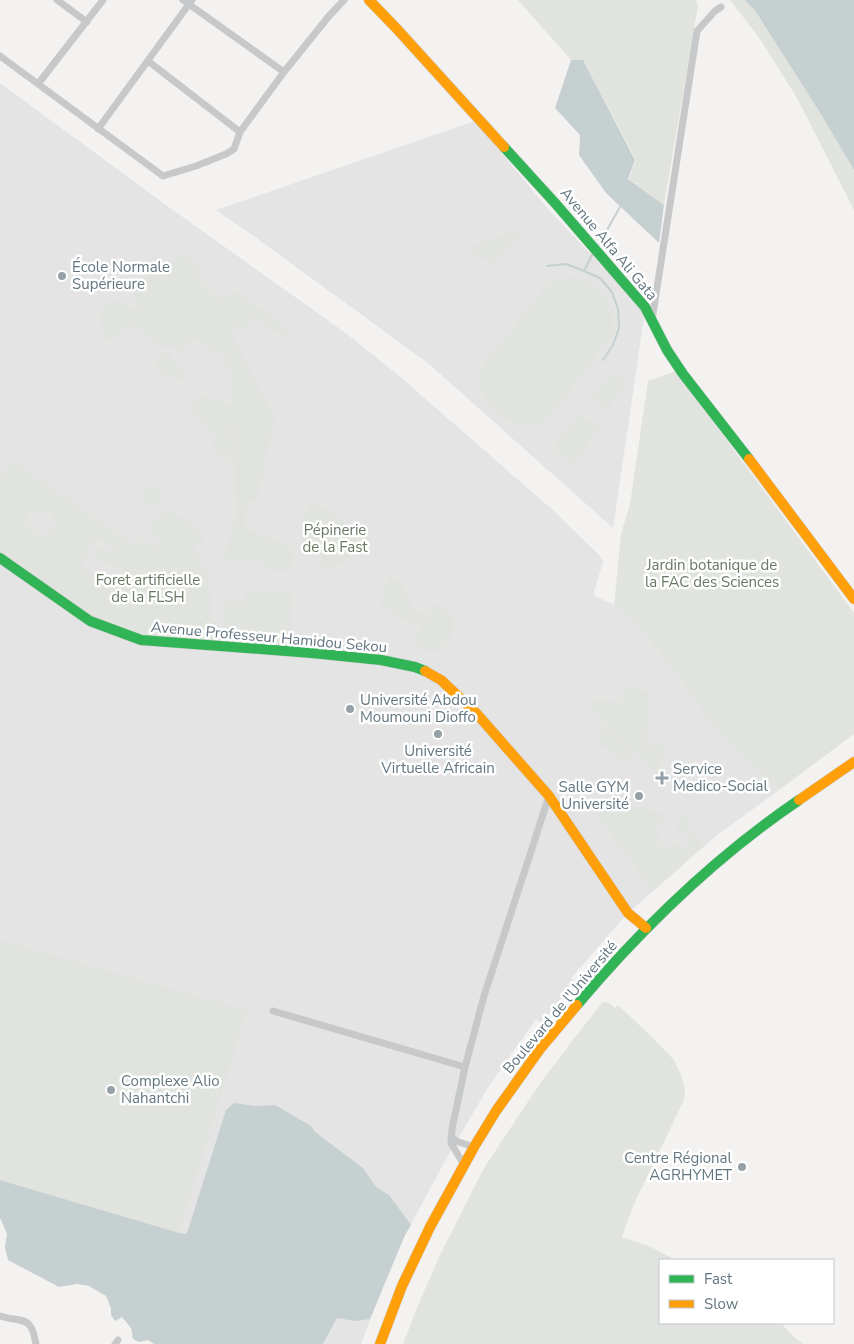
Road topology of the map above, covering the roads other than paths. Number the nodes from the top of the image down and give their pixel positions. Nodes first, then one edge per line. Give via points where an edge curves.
1 (57, 0) edge
2 (103, 0) edge
3 (344, 0) edge
4 (369, 0) edge
5 (188, 1) edge
6 (721, 7) dead end
7 (86, 22) junction
8 (0, 56) edge
9 (148, 61) junction
10 (284, 72) junction
11 (38, 84) junction
12 (98, 129) junction
13 (240, 132) junction
14 (652, 320) junction
15 (0, 558) edge
16 (854, 599) edge
17 (854, 762) edge
18 (549, 796) junction
19 (646, 928) junction
20 (274, 1011) dead end
21 (465, 1067) junction
22 (451, 1136) junction
23 (474, 1147) junction
24 (464, 1165) junction
25 (0, 1316) edge
26 (36, 1344) edge
27 (380, 1344) edge

1 - 7 street
2 - 7 street
3 - 10 street
4 - 14 street, Avenue Alfa Ali Gata via 555,203 645,307
5 - 9 street
5 - 10 street
6 - 14 street via 697,31
7 - 11 street
8 - 11 street
9 - 12 street
9 - 13 street
10 - 13 street
11 - 12 street
12 - 13 street via 163,176 229,152 234,149
14 - 16 street, Avenue Alfa Ali Gata via 683,374
15 - 18 street, Avenue Professeur Hamidou Sekou via 90,621 141,640 381,660 432,674 477,714
17 - 19 street, Boulevard de l'Université via 732,849
18 - 19 street, Avenue Professeur Hamidou Sekou via 628,913
18 - 21 street via 484,996
19 - 23 street, Boulevard de l'Université via 540,1049
20 - 21 street
21 - 22 street
22 - 23 street
22 - 24 street via 451,1143
23 - 24 street, Boulevard de l'Université
24 - 27 street, Boulevard de l'Université via 402,1286
25 - 26 street via 27,1322 33,1329

